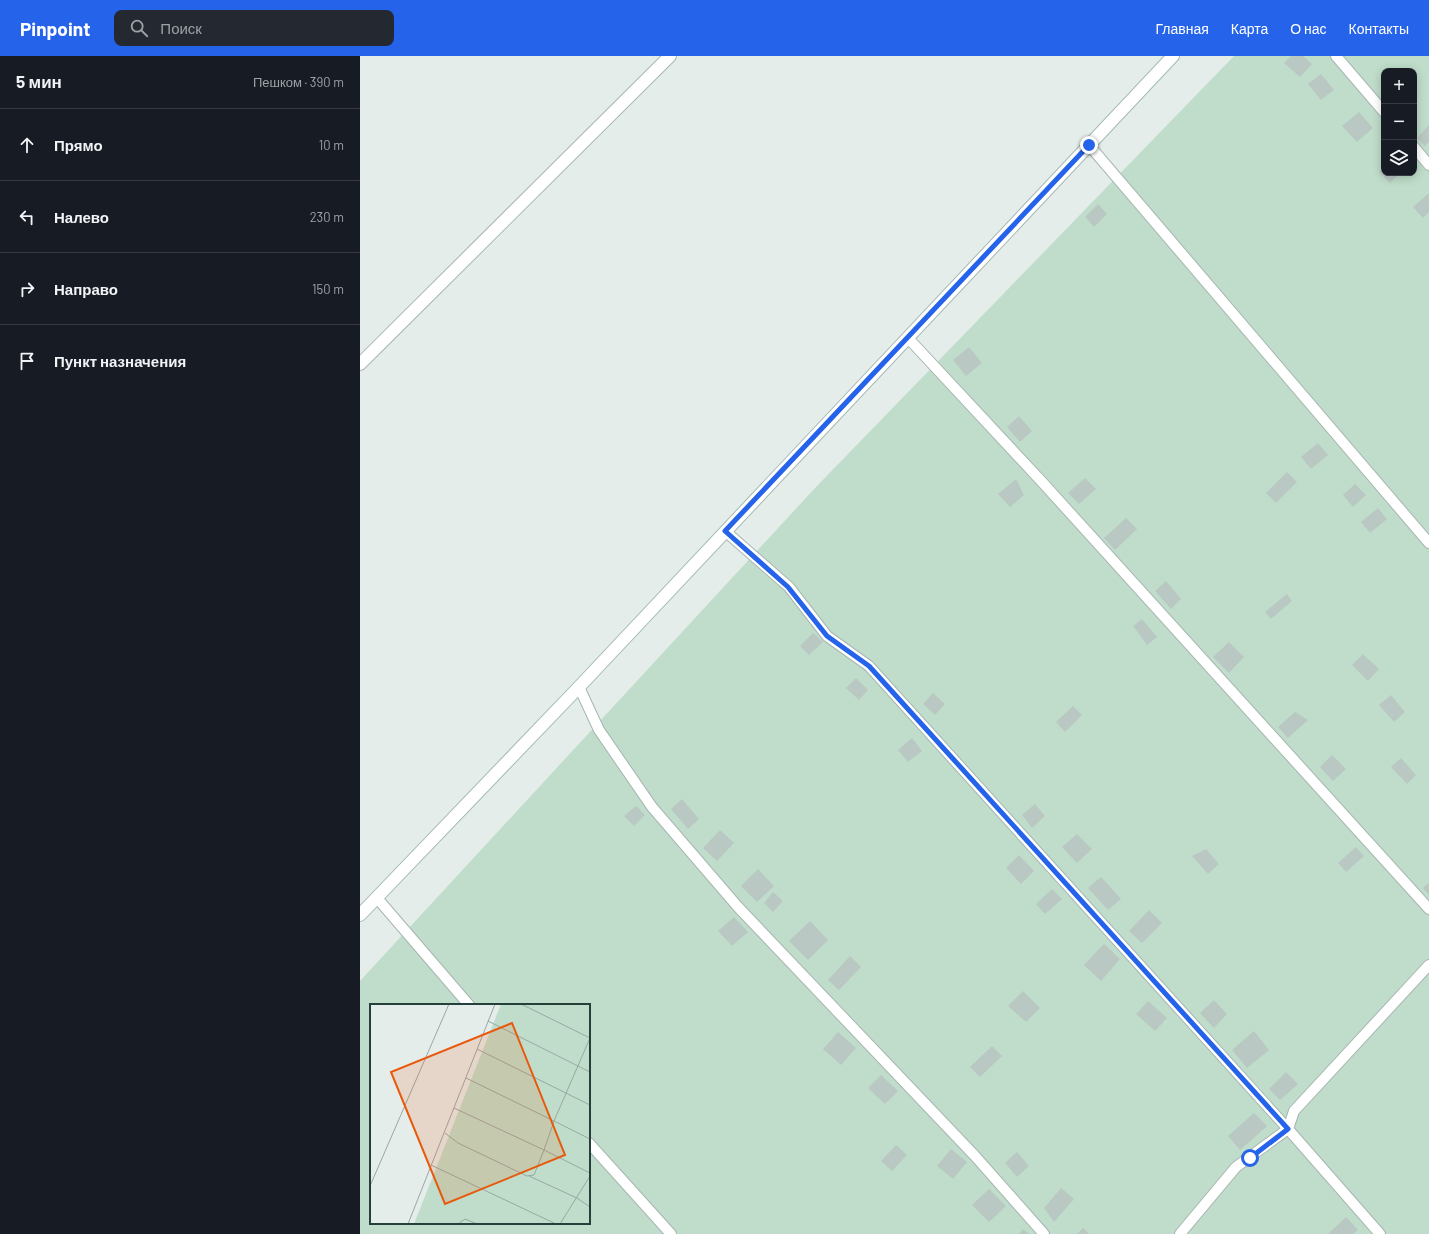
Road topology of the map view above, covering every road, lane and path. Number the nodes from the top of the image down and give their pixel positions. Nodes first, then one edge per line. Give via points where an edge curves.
1 (670, 56) edge
2 (1173, 56) edge
3 (1336, 56) edge
4 (1381, 108) edge
5 (1089, 145) junction
6 (1417, 151) edge
7 (1429, 165) edge
8 (908, 338) junction
9 (360, 364) edge
10 (725, 531) junction
11 (1429, 543) edge
12 (578, 687) junction
13 (377, 898) junction
14 (1429, 909) edge
15 (360, 915) edge
16 (1429, 965) edge
17 (468, 1004) edge
18 (1288, 1129) junction
19 (590, 1144) edge
20 (670, 1234) edge
21 (1044, 1234) edge
22 (1180, 1234) edge
23 (1380, 1234) edge

1 - 9 main road
2 - 5 main road
3 - 4 lane
5 - 8 main road
5 - 11 lane
6 - 7 lane
8 - 10 main road
8 - 14 lane
10 - 12 main road
10 - 18 lane via 788,587 827,636 869,666
12 - 13 main road
12 - 21 lane via 599,730 652,807 738,907 975,1156
13 - 15 main road
13 - 17 lane
16 - 18 lane via 1294,1111
18 - 22 lane via 1236,1167
18 - 23 lane
19 - 20 lane

